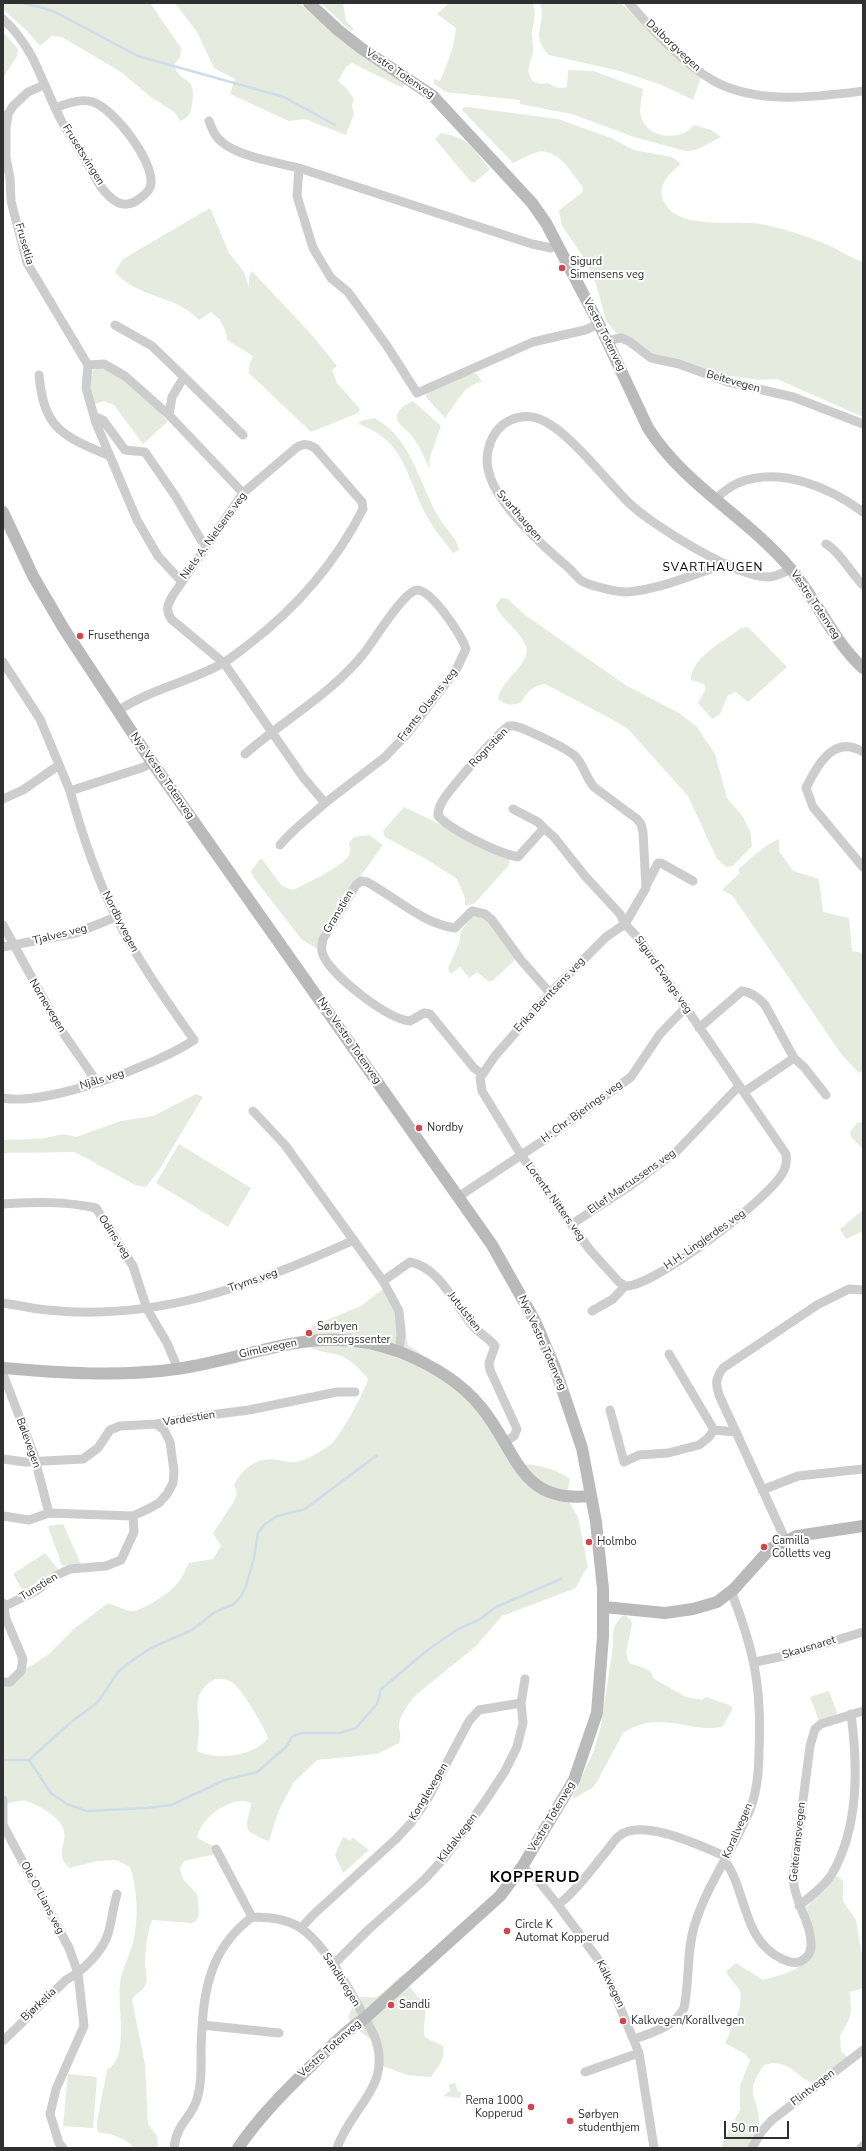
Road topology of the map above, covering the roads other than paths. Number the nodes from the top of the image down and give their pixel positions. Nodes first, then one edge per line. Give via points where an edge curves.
1 (309, 3) edge
2 (629, 3) edge
3 (3, 19) edge
4 (44, 85) junction
5 (863, 91) edge
6 (56, 108) junction
7 (209, 121) dead end
8 (300, 168) junction
9 (557, 245) junction
10 (599, 324) junction
11 (115, 325) dead end
12 (608, 343) junction
13 (88, 365) junction
14 (40, 375) dead end
15 (184, 376) junction
16 (169, 415) junction
17 (94, 416) junction
18 (863, 424) edge
19 (243, 435) dead end
20 (110, 456) junction
21 (243, 493) junction
22 (715, 499) junction
23 (3, 512) edge
24 (863, 512) edge
25 (826, 544) dead end
26 (206, 545) junction
27 (727, 564) junction
28 (791, 568) junction
29 (181, 581) junction
30 (863, 585) edge
31 (3, 662) edge
32 (224, 663) junction
33 (863, 668) edge
34 (118, 711) junction
35 (271, 732) junction
36 (863, 752) edge
37 (245, 754) dead end
38 (152, 762) junction
39 (59, 765) junction
40 (70, 791) junction
41 (3, 799) edge
42 (325, 803) junction
43 (513, 809) dead end
44 (544, 828) junction
45 (280, 845) dead end
46 (863, 867) edge
47 (693, 881) dead end
48 (646, 888) junction
49 (116, 917) junction
50 (625, 924) junction
51 (3, 925) edge
52 (13, 946) junction
53 (3, 947) edge
54 (550, 993) junction
55 (686, 1007) junction
56 (699, 1028) junction
57 (194, 1040) joint
58 (794, 1058) junction
59 (482, 1074) junction
60 (97, 1082) junction
61 (741, 1089) junction
62 (826, 1094) dead end
63 (3, 1098) edge
64 (253, 1111) dead end
65 (521, 1155) junction
66 (787, 1160) joint
67 (458, 1197) junction
68 (3, 1204) edge
69 (572, 1224) junction
70 (354, 1240) junction
71 (383, 1281) junction
72 (625, 1286) junction
73 (863, 1290) edge
74 (3, 1302) edge
75 (147, 1309) junction
76 (592, 1311) dead end
77 (399, 1352) junction
78 (669, 1354) dead end
79 (3, 1368) edge
80 (178, 1369) junction
81 (3, 1374) edge
82 (355, 1392) dead end
83 (610, 1410) dead end
84 (156, 1424) junction
85 (714, 1430) junction
86 (736, 1432) junction
87 (505, 1442) junction
88 (3, 1459) edge
89 (36, 1462) junction
90 (863, 1468) edge
91 (762, 1490) junction
92 (591, 1496) junction
93 (49, 1513) junction
94 (3, 1516) edge
95 (133, 1516) junction
96 (863, 1526) edge
97 (786, 1541) junction
98 (731, 1591) junction
99 (4, 1604) edge
100 (604, 1607) junction
101 (863, 1632) edge
102 (755, 1662) junction
103 (525, 1679) dead end
104 (3, 1682) edge
105 (521, 1703) junction
106 (863, 1711) edge
107 (851, 1714) junction
108 (3, 1800) edge
109 (3, 1826) edge
110 (216, 1849) dead end
111 (726, 1859) junction
112 (522, 1867) junction
113 (117, 1894) dead end
114 (558, 1905) junction
115 (799, 1906) junction
116 (252, 1917) junction
117 (301, 1928) junction
118 (333, 1965) junction
119 (78, 1973) junction
120 (365, 2018) junction
121 (202, 2024) junction
122 (279, 2033) dead end
123 (635, 2039) junction
124 (3, 2041) edge
125 (863, 2050) edge
126 (640, 2053) junction
127 (585, 2072) dead end
128 (863, 2146) edge
129 (63, 2148) edge
130 (174, 2148) edge
131 (238, 2148) edge
132 (337, 2148) edge
133 (654, 2148) edge
134 (752, 2148) edge
135 (861, 2148) edge

1 - 9 main road, Vestre Totenveg via 348,39 416,83 441,104 532,203
2 - 5 street, Dalborgvegen via 688,62 724,86 745,92 797,98
3 - 4 street, Frusetsvingen via 25,45
4 - 6 street, Frusetsvingen
4 - 13 street, Frusetlia via 28,92 8,114 6,158 11,201 27,263
6 - 6 street, Frusetsvingen via 98,184 117,202 128,205 138,201 151,184 148,165 112,114 93,102 68,102
7 - 8 street via 216,135 230,148 240,153
8 - 9 street via 532,244 551,248
8 - 10 street via 297,196 313,248 331,278 348,292 387,346 417,393 533,342
9 - 10 main road, Vestre Totenveg
10 - 12 main road, Vestre Totenveg
11 - 15 street via 152,346
12 - 18 street, Beitevegen via 618,338 626,340 650,358 679,364 728,382 793,397
12 - 22 main road, Vestre Totenveg via 655,439 670,458
13 - 16 street via 112,368
13 - 17 street via 86,388
14 - 20 street via 46,411 58,428 68,437
15 - 16 street via 172,397
15 - 19 street
16 - 21 street
17 - 20 street
17 - 26 street via 103,420 125,450 145,452
20 - 29 street via 131,509 150,545
21 - 26 street, Niels A. Nielsens veg
21 - 32 street, Niels A. Nielsens veg via 296,448 302,444 309,444 353,489 360,498 363,509 342,545 303,594 266,630
22 - 24 street via 739,482 778,477 822,489
22 - 28 main road, Vestre Totenveg
23 - 34 main road, Nye Vestre Totenveg via 33,576 64,629
25 - 30 street via 832,547
26 - 29 street, Niels A. Nielsens veg
27 - 27 street, Svarthaugen via 670,534 630,504 566,436 546,422 531,416 517,417 502,425 493,435 488,450 487,466 496,489 555,558 581,581 625,592 650,588
27 - 28 street, Svarthaugen via 767,577
28 - 33 main road, Vestre Totenveg via 845,648
29 - 32 street, Niels A. Nielsens veg via 167,607 167,613
31 - 39 street, Nordbyvegen via 40,719
32 - 34 street, Niels A. Nielsens veg via 143,696
32 - 35 street
34 - 38 main road, Nye Vestre Totenveg
35 - 37 street, Frants Olsens veg
35 - 42 street
35 - 42 street, Frants Olsens veg via 338,680 364,653 410,593 418,590 424,592 441,609 464,642 466,649 456,670 385,757
36 - 46 street via 852,746 837,748 825,756 815,768 806,788 813,807
38 - 40 street via 144,767
38 - 67 main road, Nye Vestre Totenveg
39 - 40 street, Nordbyvegen
39 - 41 street via 23,790
40 - 49 street, Nordbyvegen via 86,846
42 - 45 street
43 - 44 street
44 - 48 street, Rognstien via 518,857 507,855 451,826 438,816 438,810 446,795 497,736 505,729 517,726 573,754 594,786 641,824
44 - 50 street via 620,914
47 - 48 street via 661,862 658,863
48 - 50 street
49 - 52 street, Tjalves veg via 76,934
49 - 57 street, Nordbyvegen via 150,976
50 - 54 street, Erika Berntsens veg via 606,937
50 - 55 street, Sigurd Evangs veg via 639,939
51 - 52 street, Nornevegen
52 - 53 street, Tjalves veg
52 - 60 street, Nornevegen via 59,1028
54 - 59 street, Erika Berntsens veg
54 - 59 street, Granstien via 485,914 472,911 455,928 448,928 367,882 361,881 356,885 323,939 321,949 324,957 360,994 395,1016 410,1021 424,1013 430,1014 474,1068
55 - 56 street, Sigurd Evangs veg
55 - 65 street, H. Chr. Bjerings veg via 660,1034 631,1077
56 - 58 street via 742,991 748,992 765,1005
56 - 61 street, Sigurd Evangs veg
57 - 60 street, Njåls veg via 181,1049
58 - 61 street
58 - 62 street
59 - 65 street, Lorentz Nitters veg via 482,1091
60 - 63 street, Njåls veg via 53,1094 15,1100
61 - 66 street, Sigurd Evangs veg via 781,1144
61 - 69 street, Ellef Marcussens veg via 677,1151
64 - 70 street via 285,1146
65 - 67 street, H. Chr. Bjerings veg
65 - 69 street, Lorentz Nitters veg
66 - 72 street, H.H. Lingjerdes veg via 777,1180 741,1216 642,1283 631,1287
67 - 92 main road, Nye Vestre Totenveg via 492,1245 535,1321 568,1403 582,1448
68 - 75 street, Odins veg via 60,1202 96,1208 133,1266
69 - 72 street, Lorentz Nitters veg via 590,1250
70 - 71 street
70 - 75 street, Tryms veg via 297,1266 249,1283 191,1301
71 - 77 street via 399,1312
71 - 87 street, Jutulstien via 410,1262 416,1263 444,1286 474,1328 492,1342 495,1346 489,1363 490,1370 517,1429 514,1436
72 - 76 street via 613,1299
73 - 86 street via 849,1289 817,1305 723,1368 717,1376 715,1385
74 - 75 street via 64,1311
75 - 80 street, Odins veg via 167,1343
77 - 80 main road, Gimlevegen via 355,1340 319,1339
77 - 87 main road, Gimlevegen via 437,1369 467,1392
78 - 85 street
79 - 80 main road, Gimlevegen via 100,1374
81 - 89 street, Bølevegen
82 - 84 street, Vardestien via 337,1392 249,1410
83 - 85 street via 624,1462 639,1455 668,1453 699,1445
84 - 89 street, Vardestien via 120,1426 110,1430 98,1448 83,1459
84 - 95 street via 164,1430 170,1442 173,1483 159,1503
85 - 86 street
86 - 91 street
87 - 92 main road, Gimlevegen via 526,1477 535,1486 562,1496
88 - 89 street, Vardestien
89 - 93 street, Bølevegen
90 - 91 street via 798,1476
91 - 97 street
92 - 100 main road, Nye Vestre Totenveg via 602,1570
93 - 94 street via 29,1520
93 - 95 street
95 - 99 street, Tunstien via 134,1532 121,1560 106,1566 70,1569 36,1591
96 - 97 main road via 797,1536
97 - 98 main road via 770,1549
98 - 100 main road via 717,1602 693,1610 665,1613
98 - 102 street, Korallvegen
99 - 104 street via 6,1619 23,1659 21,1671 10,1682
100 - 112 main road, Vestre Totenveg via 597,1713 574,1780
101 - 102 street, Skausnaret
102 - 111 street, Korallvegen via 760,1711 756,1785 750,1811
103 - 105 street, Kildalvegen
105 - 117 street, Konglevegen via 479,1710 469,1722 426,1802 411,1823
105 - 118 street, Kildalvegen via 523,1723 516,1747 505,1771 463,1834 424,1880
106 - 107 street, Geiteramsvegen
107 - 115 street via 855,1759 853,1807 848,1835 832,1874 823,1886
107 - 115 street, Geiteramsvegen via 821,1724 815,1729 810,1746 794,1858 794,1892
108 - 109 street
109 - 119 street, Ole O. Lians veg via 69,1948
110 - 116 street
111 - 114 street via 662,1833 644,1829 631,1830 620,1836 572,1894
111 - 115 street, Geiteramsvegen via 733,1872 751,1926 760,1940 780,1958 790,1962 804,1960 811,1947
111 - 123 street, Korallvegen via 695,1924 684,2008 669,2024
112 - 114 street, Kalkvegen via 536,1877
112 - 120 main road, Vestre Totenveg via 500,1896
113 - 119 street via 108,1934 101,1948
114 - 123 street, Kalkvegen via 603,1966
116 - 117 street, Sandlivegen via 274,1918
116 - 121 street via 232,1935 210,1972
117 - 118 street, Sandlivegen via 328,1956
118 - 120 street, Sandlivegen
119 - 124 street, Bjørkelia via 66,1980
119 - 129 street, Ole O. Lians veg via 84,2026 56,2089 50,2114
120 - 131 main road, Vestre Totenveg via 348,2030 292,2084 250,2129
120 - 132 street, Sandlivegen via 379,2047 381,2062 376,2082 348,2124
121 - 122 street
121 - 130 street via 201,2076 197,2100 175,2134
123 - 126 street, Kalkvegen
125 - 134 street, Flintvegen via 772,2120
126 - 127 street
126 - 133 street, Kalkvegen
128 - 135 street

